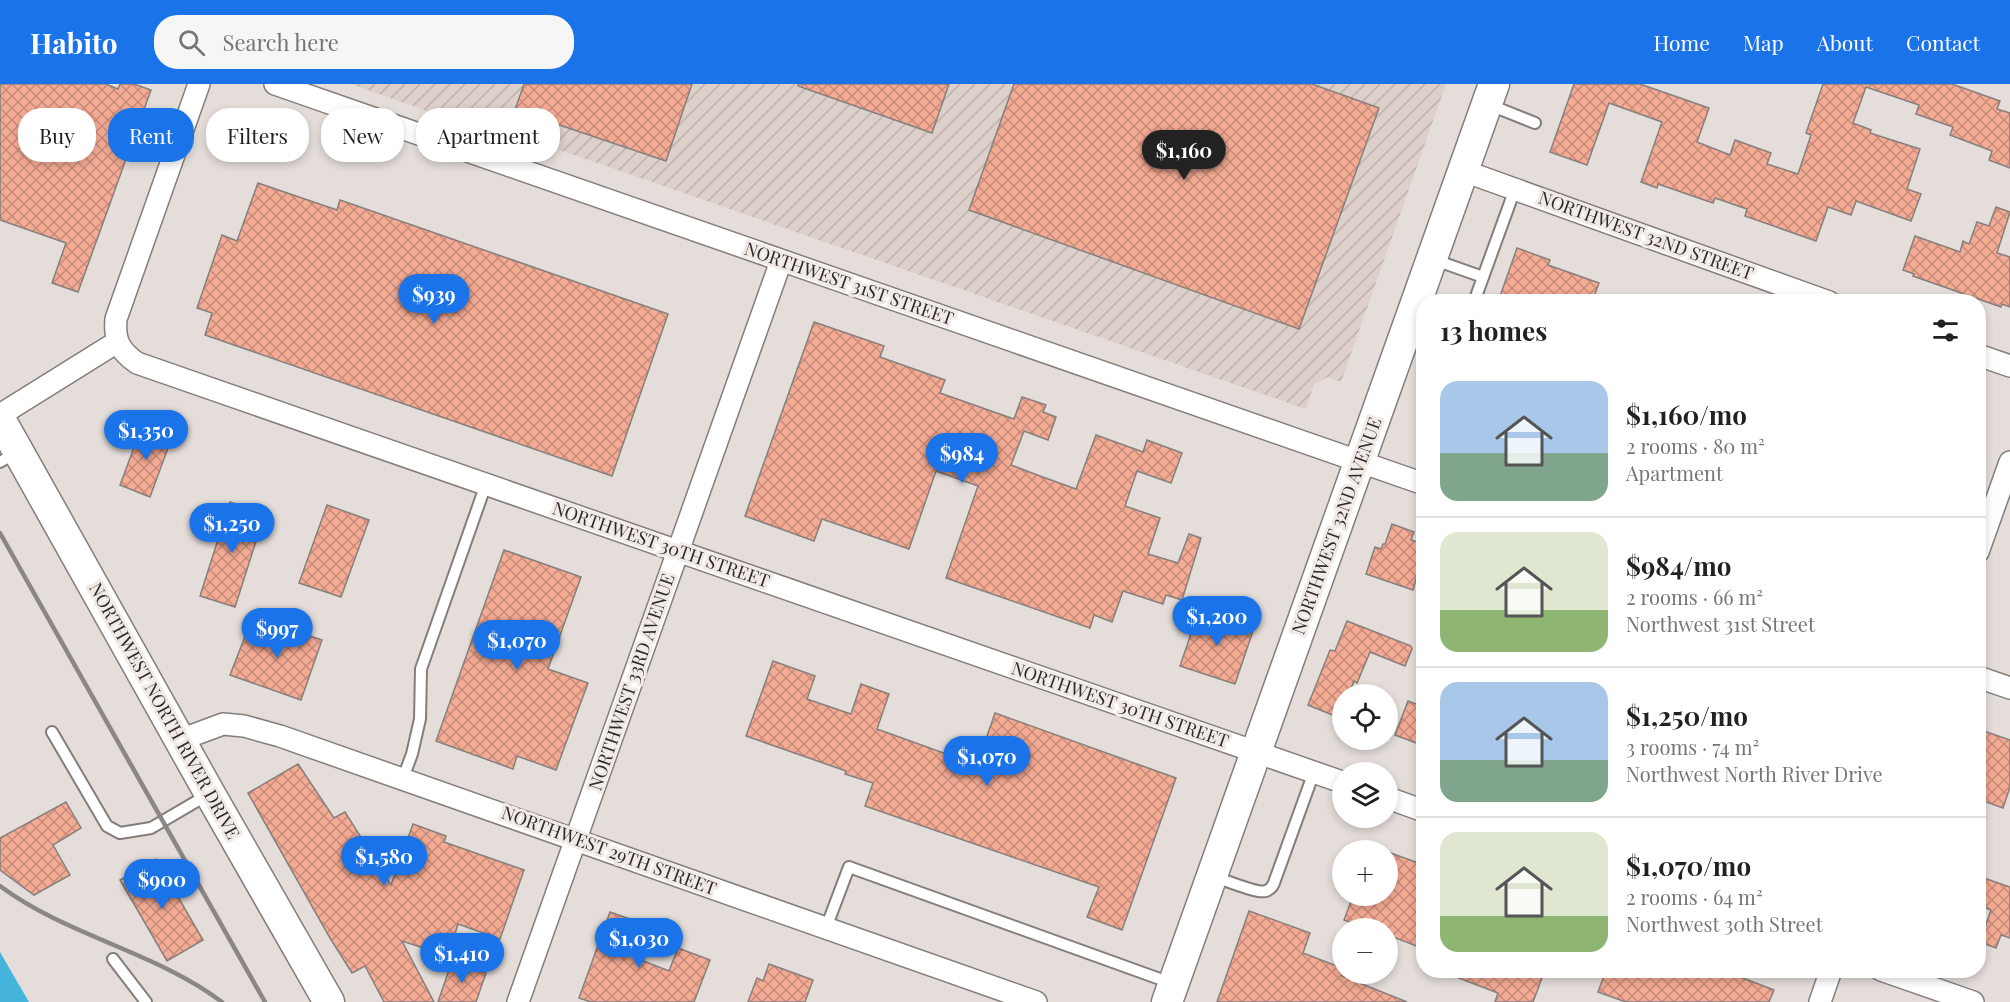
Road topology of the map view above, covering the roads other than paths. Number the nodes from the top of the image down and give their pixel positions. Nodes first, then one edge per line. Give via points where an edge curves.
1 (200, 84) edge
2 (274, 84) edge
3 (299, 87) edge
4 (1490, 94) edge
5 (1534, 123) dead end
6 (1464, 171) junction
7 (1515, 189) junction
8 (1432, 259) junction
9 (781, 261) junction
10 (1483, 277) junction
11 (1420, 294) edge
12 (1477, 294) edge
13 (1807, 294) edge
14 (1416, 304) edge
15 (117, 342) junction
16 (1986, 358) edge
17 (2010, 366) edge
18 (0, 417) edge
19 (9, 457) edge
20 (1360, 462) junction
21 (2010, 462) edge
22 (1416, 481) edge
23 (486, 484) junction
24 (1986, 530) edge
25 (678, 550) junction
26 (1986, 680) edge
27 (2010, 688) edge
28 (52, 732) dead end
29 (180, 740) junction
30 (1257, 753) junction
31 (1314, 772) junction
32 (402, 778) junction
33 (1332, 778) edge
34 (210, 794) junction
35 (1398, 802) edge
36 (1416, 808) edge
37 (576, 840) junction
38 (1213, 876) junction
39 (826, 928) junction
40 (113, 959) dead end
41 (1828, 978) edge
42 (1904, 978) edge
43 (1171, 993) edge
44 (146, 1002) edge
45 (329, 1002) edge
46 (518, 1002) edge
47 (1036, 1002) edge
48 (1820, 1002) edge
49 (1973, 1002) edge

1 - 15 street via 118,310
2 - 3 street, NORTHWEST 31ST STREET
3 - 9 street, NORTHWEST 31ST STREET
4 - 5 lane
4 - 6 main road, NORTHWEST 32ND AVENUE
6 - 7 street, NORTHWEST 32ND STREET
6 - 8 main road, NORTHWEST 32ND AVENUE
7 - 10 lane
7 - 13 street, NORTHWEST 32ND STREET
8 - 10 lane
8 - 11 main road, NORTHWEST 32ND AVENUE
9 - 20 street, NORTHWEST 31ST STREET
9 - 25 street, NORTHWEST 33RD AVENUE
10 - 12 lane
14 - 20 main road, NORTHWEST 32ND AVENUE
15 - 18 street
15 - 23 street, NORTHWEST 30TH STREET via 128,356 152,369
16 - 17 street
18 - 19 main road, NORTHWEST NORTH RIVER DRIVE
19 - 29 main road, NORTHWEST NORTH RIVER DRIVE
20 - 22 street, NORTHWEST 31ST STREET
20 - 30 main road, NORTHWEST 32ND AVENUE
21 - 24 street
23 - 25 street, NORTHWEST 30TH STREET
23 - 32 lane via 422,669 420,719
25 - 30 street, NORTHWEST 30TH STREET
25 - 37 street, NORTHWEST 33RD AVENUE
26 - 27 street
28 - 34 lane via 107,826 120,833 151,828
29 - 32 street, NORTHWEST 29TH STREET via 223,724 244,726
29 - 34 main road, NORTHWEST NORTH RIVER DRIVE
30 - 31 street, NORTHWEST 30TH STREET
30 - 38 main road, NORTHWEST 32ND AVENUE
31 - 33 street, NORTHWEST 30TH STREET
31 - 38 lane via 1270,887 1258,891
32 - 37 street, NORTHWEST 29TH STREET
34 - 45 main road, NORTHWEST NORTH RIVER DRIVE
35 - 36 street
37 - 39 street, NORTHWEST 29TH STREET
37 - 46 street, NORTHWEST 33RD AVENUE
38 - 43 main road, NORTHWEST 32ND AVENUE
39 - 43 lane via 849,867
39 - 47 street, NORTHWEST 29TH STREET
40 - 44 lane
41 - 48 street
42 - 49 street

